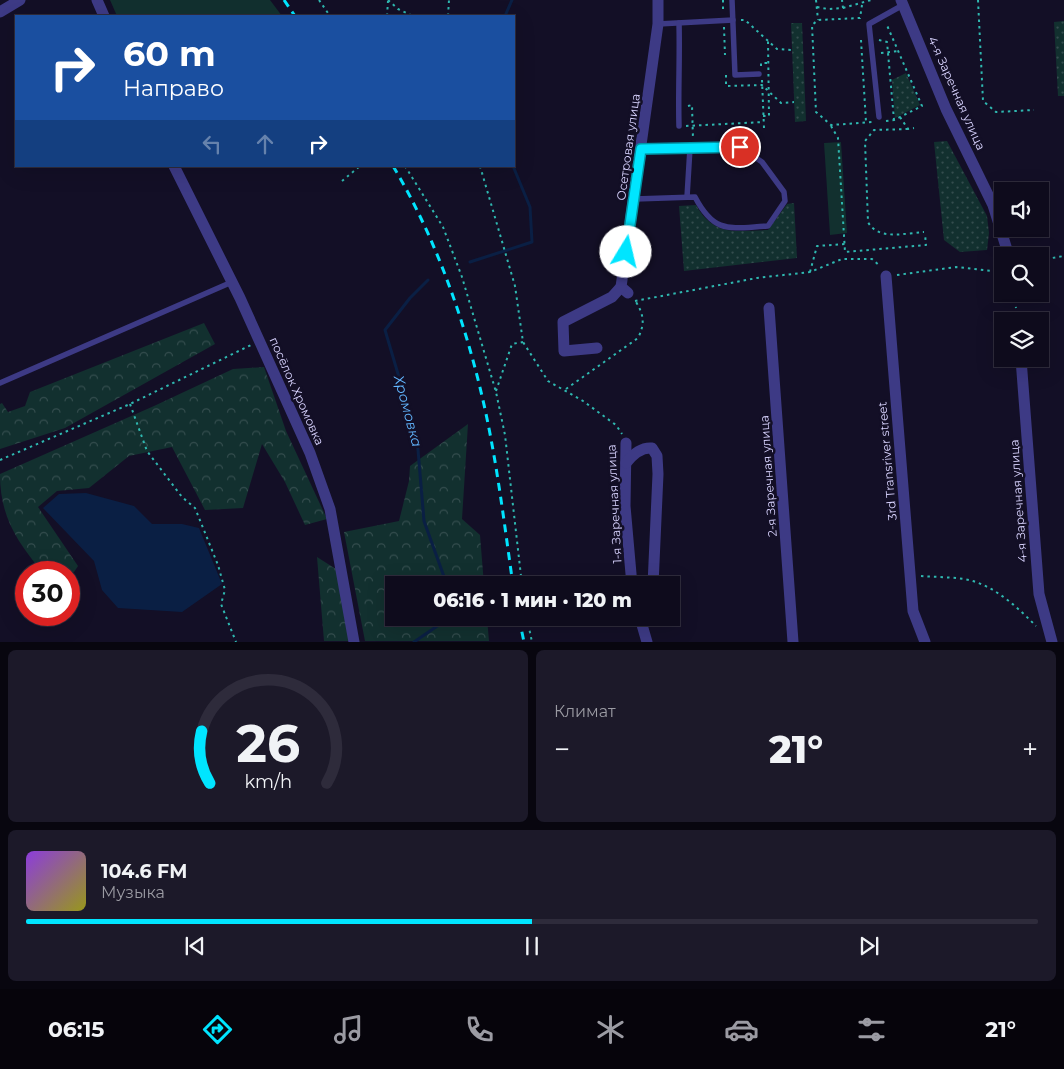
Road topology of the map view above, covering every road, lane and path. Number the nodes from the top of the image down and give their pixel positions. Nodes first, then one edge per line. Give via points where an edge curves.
1 (20, 0) edge
2 (97, 0) edge
3 (319, 0) edge
4 (388, 0) edge
5 (449, 0) edge
6 (658, 0) edge
7 (732, 0) edge
8 (816, 0) edge
9 (842, 0) edge
10 (871, 0) edge
11 (978, 0) edge
12 (903, 2) edge
13 (862, 4) junction
14 (817, 6) junction
15 (843, 8) junction
16 (0, 12) edge
17 (104, 15) edge
18 (329, 15) edge
19 (387, 15) edge
20 (411, 15) edge
21 (448, 15) edge
22 (884, 16) junction
23 (733, 20) junction
24 (818, 20) junction
25 (679, 23) junction
26 (658, 24) junction
27 (870, 38) junction
28 (768, 41) junction
29 (792, 50) dead end
30 (899, 51) junction
31 (888, 52) junction
32 (874, 53) junction
33 (768, 63) junction
34 (760, 72) junction
35 (762, 85) junction
36 (768, 91) junction
37 (794, 102) dead end
38 (1034, 110) dead end
39 (763, 116) junction
40 (879, 117) dead end
41 (900, 118) junction
42 (894, 120) junction
43 (763, 122) junction
44 (831, 125) junction
45 (679, 126) joint
46 (764, 128) dead end
47 (914, 128) dead end
48 (908, 129) junction
49 (690, 148) junction
50 (641, 149) junction
51 (174, 167) edge
52 (359, 167) edge
53 (406, 167) edge
54 (480, 167) edge
55 (342, 181) dead end
56 (687, 197) junction
57 (635, 199) junction
58 (845, 244) junction
59 (1006, 247) edge
60 (845, 252) junction
61 (1064, 256) edge
62 (1049, 258) edge
63 (848, 259) junction
64 (994, 271) edge
65 (810, 272) junction
66 (886, 276) junction
67 (232, 282) junction
68 (628, 294) junction
69 (769, 308) dead end
70 (260, 341) junction
71 (522, 342) junction
72 (597, 348) dead end
73 (1022, 367) edge
74 (0, 383) edge
75 (566, 389) junction
76 (496, 392) junction
77 (130, 404) junction
78 (626, 443) joint
79 (0, 460) edge
80 (626, 463) junction
81 (521, 576) edge
82 (631, 576) edge
83 (653, 576) edge
84 (910, 576) junction
85 (529, 626) edge
86 (642, 626) edge
87 (649, 626) edge
88 (1036, 626) dead end
89 (646, 641) edge
90 (236, 642) edge
91 (354, 642) edge
92 (532, 642) edge
93 (794, 642) edge
94 (925, 642) edge
95 (1052, 642) edge

1 - 16 street
2 - 17 street
3 - 18 path
4 - 19 path
4 - 20 path
5 - 21 path
6 - 26 street, Осетровая улица
7 - 23 lane
8 - 14 path
9 - 15 path
10 - 13 path
11 - 38 path via 984,101 996,112
12 - 22 lane
12 - 59 street, 4-я Заречная улица via 946,109 994,205
13 - 15 path
13 - 24 path via 860,18
14 - 15 path
14 - 24 path
22 - 27 lane via 869,24
22 - 30 path
23 - 25 lane
23 - 28 path via 744,20
23 - 34 lane via 735,75
24 - 44 path via 812,25 816,112
25 - 26 lane
25 - 45 lane
26 - 50 street, Осетровая улица
27 - 31 path via 887,42
27 - 32 lane
28 - 29 path via 777,50
28 - 33 path
30 - 31 path
30 - 41 path via 922,106
31 - 32 path
31 - 42 path
32 - 40 lane
33 - 34 path via 761,63
33 - 36 path
34 - 35 path
35 - 36 path
35 - 39 path
36 - 37 path via 781,103
36 - 39 path via 769,116
39 - 43 path
41 - 42 path
41 - 48 path
42 - 44 path
43 - 45 path
43 - 46 path
44 - 58 path via 838,138
47 - 48 path
48 - 60 path via 874,130 865,141 868,222 872,229 883,234 924,233 926,245
49 - 50 lane
49 - 56 lane
49 - 56 lane via 740,147 762,162 784,192 785,201 768,226 728,228 705,216 695,197
50 - 57 street, Осетровая улица
51 - 67 street, посёлок Хромовка
52 - 55 path
53 - 76 path via 443,226 462,277
54 - 71 path via 515,286
56 - 57 lane
57 - 68 street, Осетровая улица
58 - 60 path
58 - 65 path via 817,246
60 - 63 path
61 - 62 path
63 - 65 path
63 - 66 path via 872,259
64 - 66 path via 956,267
65 - 68 path
66 - 84 street, 3rd Transriver street
67 - 70 street, посёлок Хромовка
67 - 74 lane
68 - 72 street via 612,297 563,322 564,351
68 - 75 path via 644,319 638,338
69 - 93 street, 2-я Заречная улица
70 - 77 path
70 - 91 street, посёлок Хромовка via 310,453 330,509
71 - 75 path, 1-я Заречная улица via 545,377
71 - 76 path via 512,344
73 - 95 street, 4-я Заречная улица via 1038,594
75 - 78 path, 1-я Заречная улица via 616,425
76 - 81 path via 505,436
77 - 79 path
77 - 90 path via 147,451 182,496 196,508 218,565 225,590 220,604
78 - 80 street, 1-я Заречная улица
80 - 82 street, 1-я Заречная улица via 625,506
80 - 83 street via 638,451 648,448 652,448 657,456
84 - 88 path via 966,579 991,589 1015,605
84 - 94 street, 3rd Transriver street via 913,611
85 - 92 path
86 - 89 street
87 - 89 street

